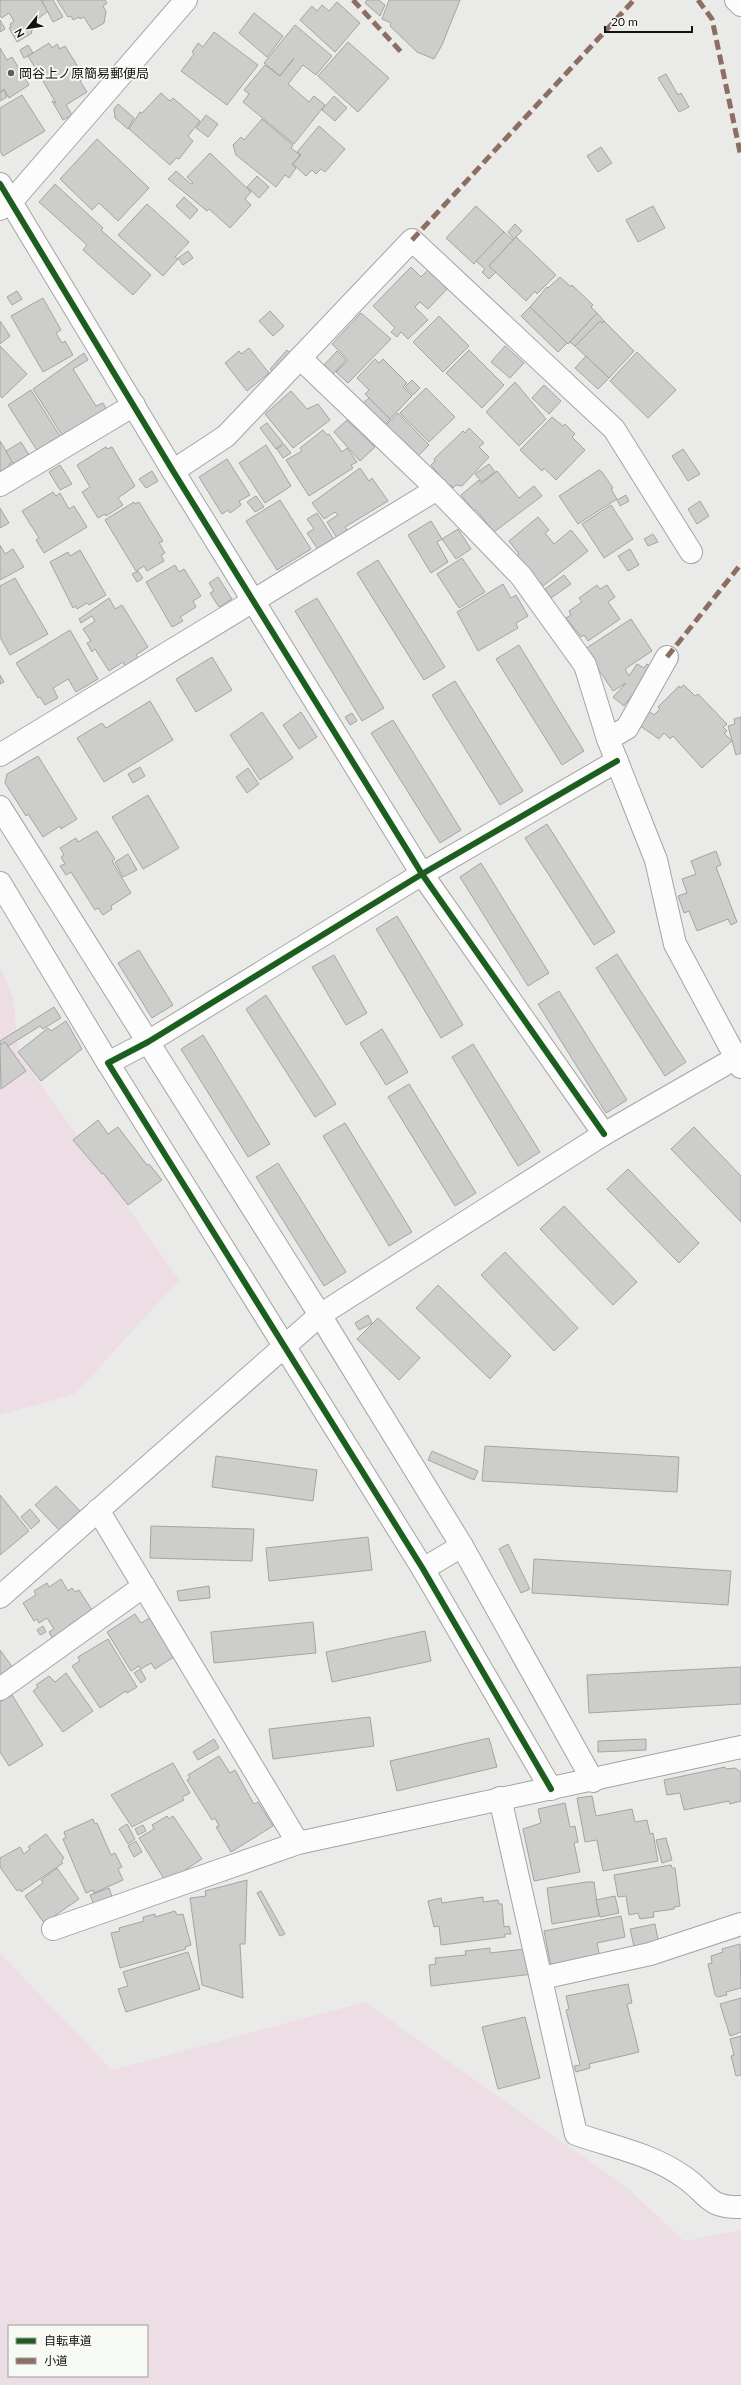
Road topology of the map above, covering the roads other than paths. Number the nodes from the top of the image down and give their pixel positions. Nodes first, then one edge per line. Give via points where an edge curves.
1 (186, 0) edge
2 (736, 0) edge
3 (741, 5) edge
4 (4, 199) edge
5 (300, 358) junction
6 (134, 406) junction
7 (173, 471) junction
8 (0, 485) edge
9 (437, 489) junction
10 (691, 552) dead end
11 (254, 602) junction
12 (667, 657) dead end
13 (608, 739) junction
14 (0, 755) edge
15 (617, 761) junction
16 (0, 807) edge
17 (422, 874) junction
18 (0, 883) edge
19 (148, 1042) junction
20 (738, 1062) edge
21 (108, 1063) junction
22 (604, 1134) junction
23 (320, 1315) junction
24 (285, 1346) junction
25 (98, 1510) junction
26 (462, 1546) junction
27 (423, 1569) junction
28 (144, 1586) junction
29 (0, 1597) edge
30 (0, 1689) edge
31 (741, 1748) edge
32 (593, 1781) junction
33 (551, 1789) junction
34 (500, 1798) junction
35 (298, 1843) junction
36 (741, 1924) edge
37 (53, 1929) dead end
38 (542, 1978) junction
39 (741, 2207) edge

1 - 4 street
2 - 3 street
4 - 6 street
5 - 7 street via 226,436
5 - 9 street
5 - 10 street via 412,240 614,429
6 - 7 street
6 - 8 street
7 - 11 street
9 - 11 street
9 - 13 street via 521,576 585,665
11 - 14 street
11 - 17 street
12 - 13 street via 627,728
13 - 15 street
15 - 17 street
15 - 20 street via 656,860 675,944
16 - 19 street
17 - 19 street
17 - 22 street
18 - 21 street
19 - 21 street
19 - 23 street
20 - 22 street
21 - 24 street
22 - 23 street
23 - 24 street
23 - 26 street
24 - 25 street
24 - 27 street
25 - 28 street
25 - 29 street
26 - 27 street
26 - 32 street
27 - 33 street
28 - 30 street
28 - 35 street
31 - 32 street
32 - 33 street
33 - 34 street
34 - 35 street
34 - 38 street
35 - 37 street
36 - 38 street via 650,1954
38 - 39 street via 576,2134 654,2158 686,2177 706,2198 725,2207

